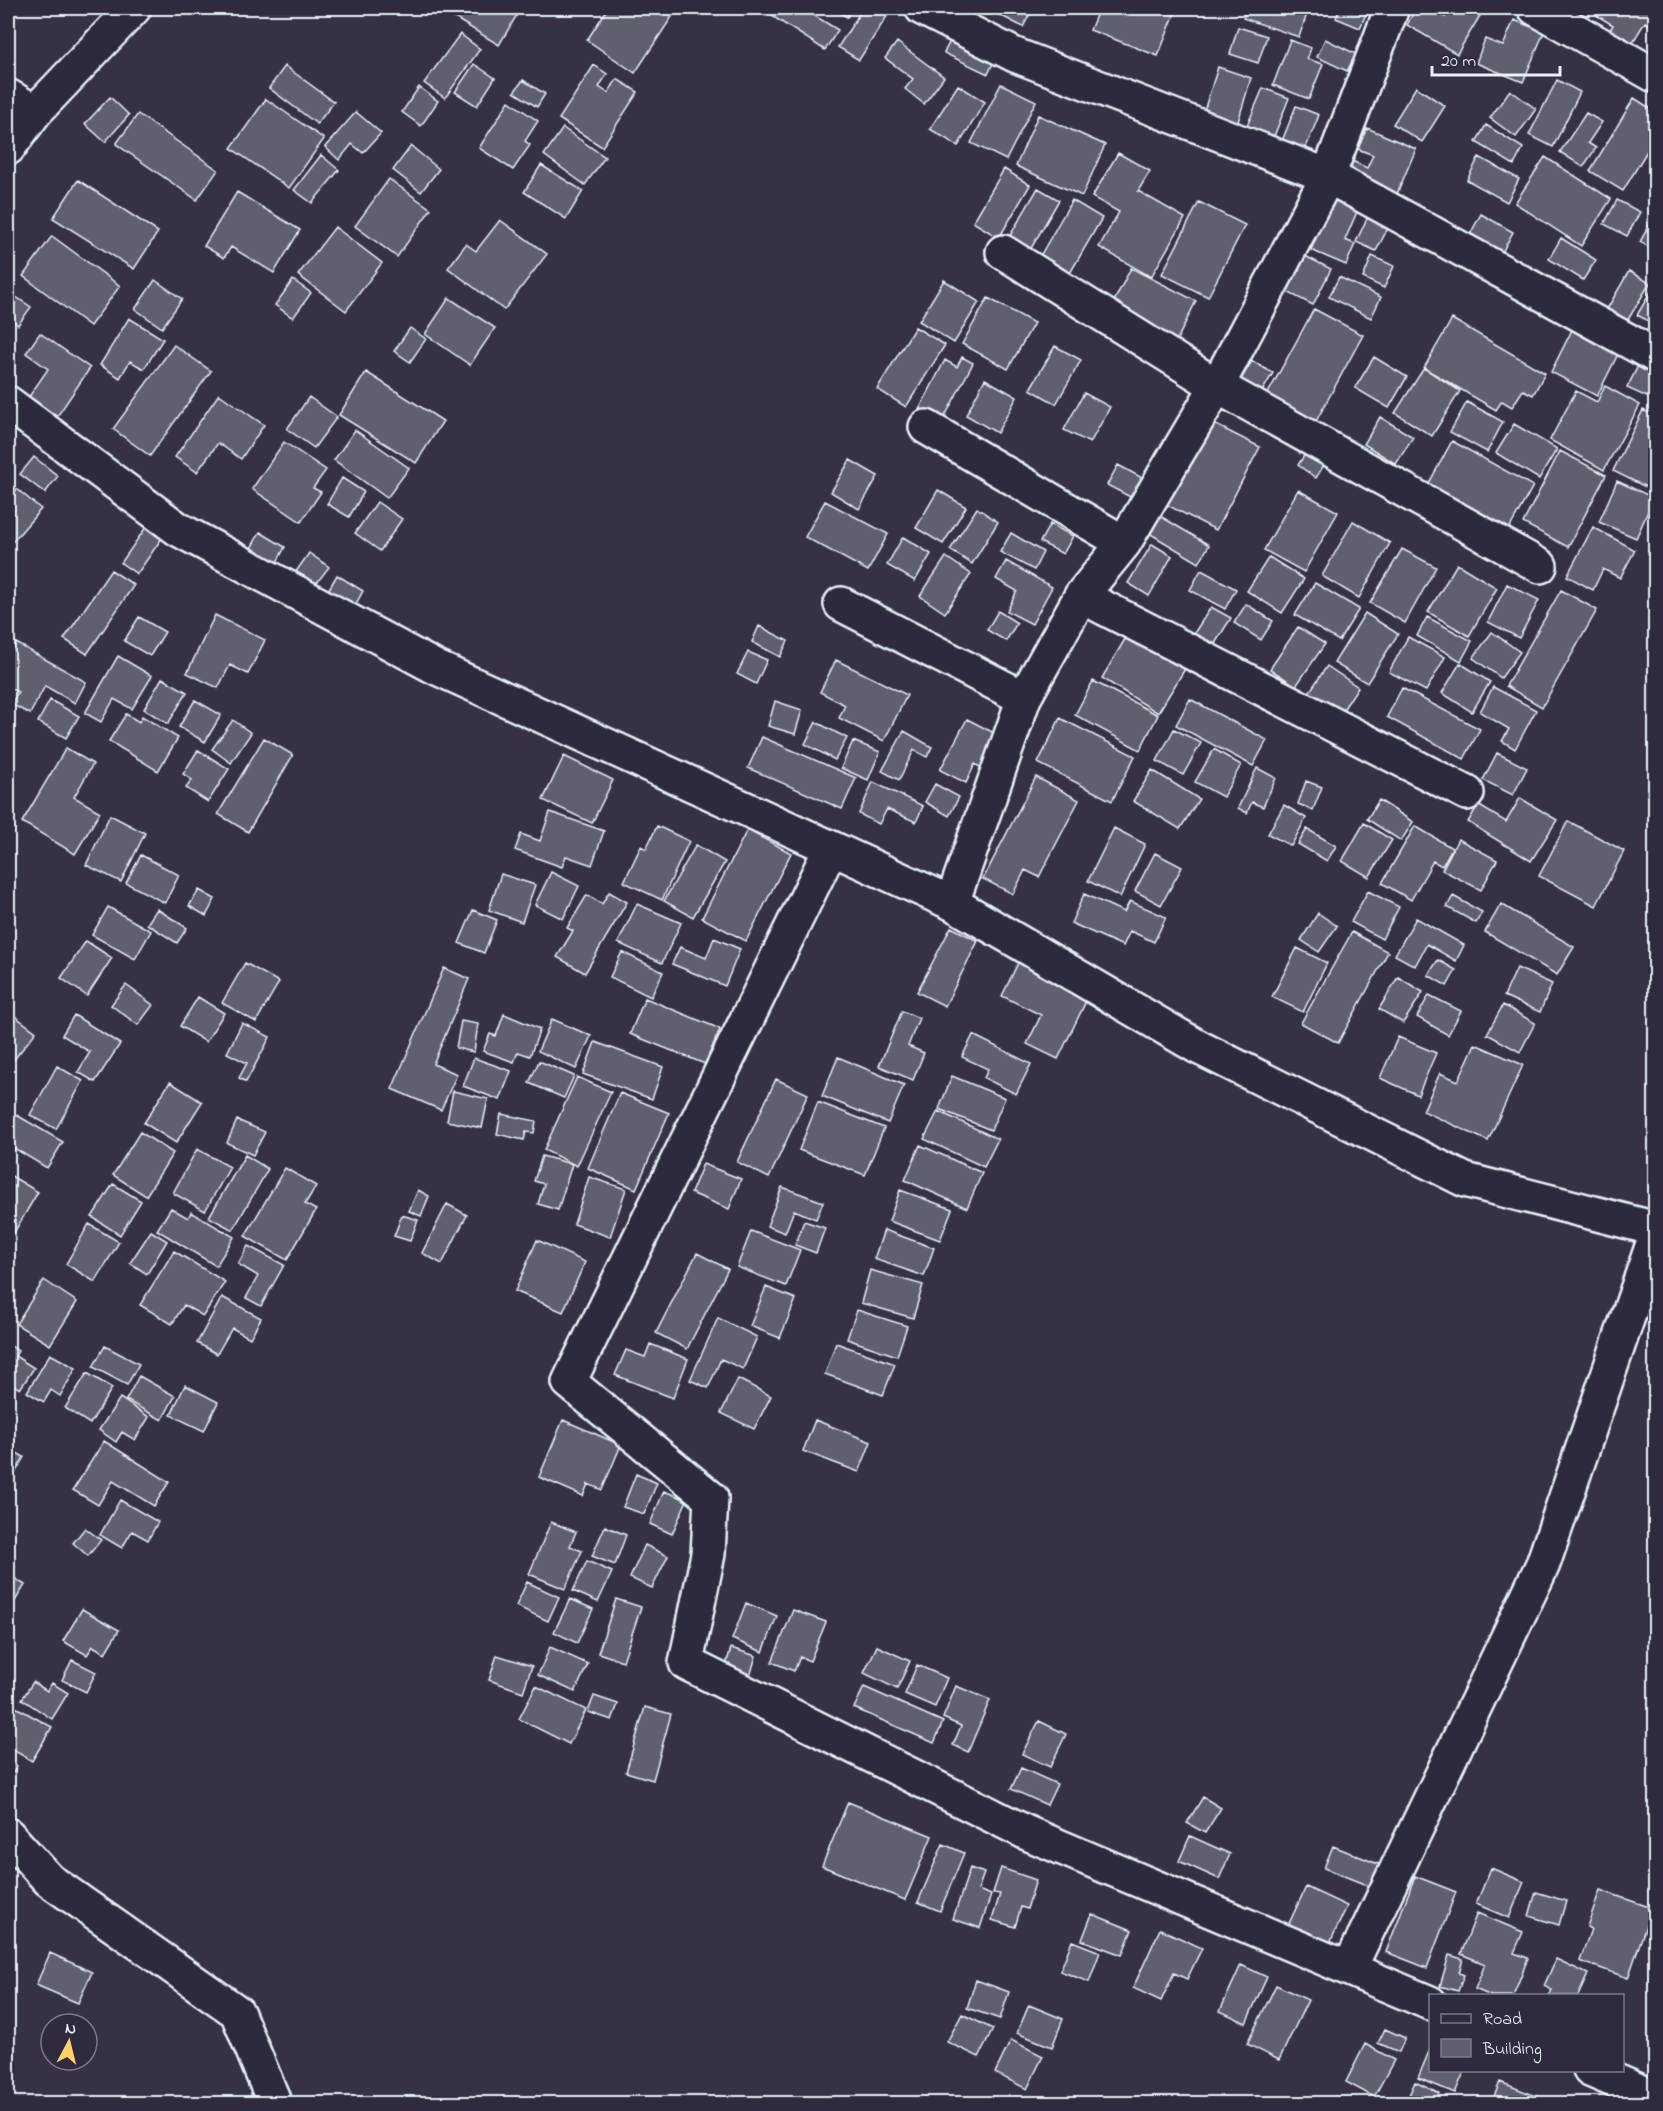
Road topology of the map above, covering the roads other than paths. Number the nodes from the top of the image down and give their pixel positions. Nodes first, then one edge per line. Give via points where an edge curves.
1 (134, 8) edge
2 (922, 8) edge
3 (1392, 8) edge
4 (1535, 8) edge
5 (1656, 76) edge
6 (21, 104) edge
7 (8, 148) edge
8 (1328, 176) junction
9 (1003, 252) dead end
10 (1656, 356) edge
11 (1217, 386) junction
12 (8, 404) edge
13 (926, 427) dead end
14 (1124, 543) junction
15 (1540, 566) dead end
16 (1080, 596) junction
17 (841, 604) dead end
18 (1024, 698) junction
19 (1467, 792) dead end
20 (831, 848) junction
21 (952, 903) junction
22 (1656, 1229) edge
23 (1656, 1235) edge
24 (8, 1835) edge
25 (1349, 1969) junction
26 (1429, 2002) edge
27 (1595, 2072) edge
28 (1656, 2098) edge
29 (275, 2103) edge

1 - 6 street
2 - 8 street via 1014,55
3 - 8 street
4 - 5 street
6 - 7 street
8 - 10 street
8 - 11 street
9 - 11 street
11 - 14 street
11 - 15 street
12 - 20 street via 178,529 435,667
13 - 14 street
14 - 16 street
16 - 18 street
16 - 19 street
17 - 18 street
18 - 21 street
20 - 21 street
20 - 25 street via 569,1382 711,1498 708,1554 686,1663 1027,1833
21 - 22 street via 1198,1047 1465,1180
23 - 25 street via 1543,1564
24 - 29 street via 49,1880 237,2012
25 - 26 street
27 - 28 street

